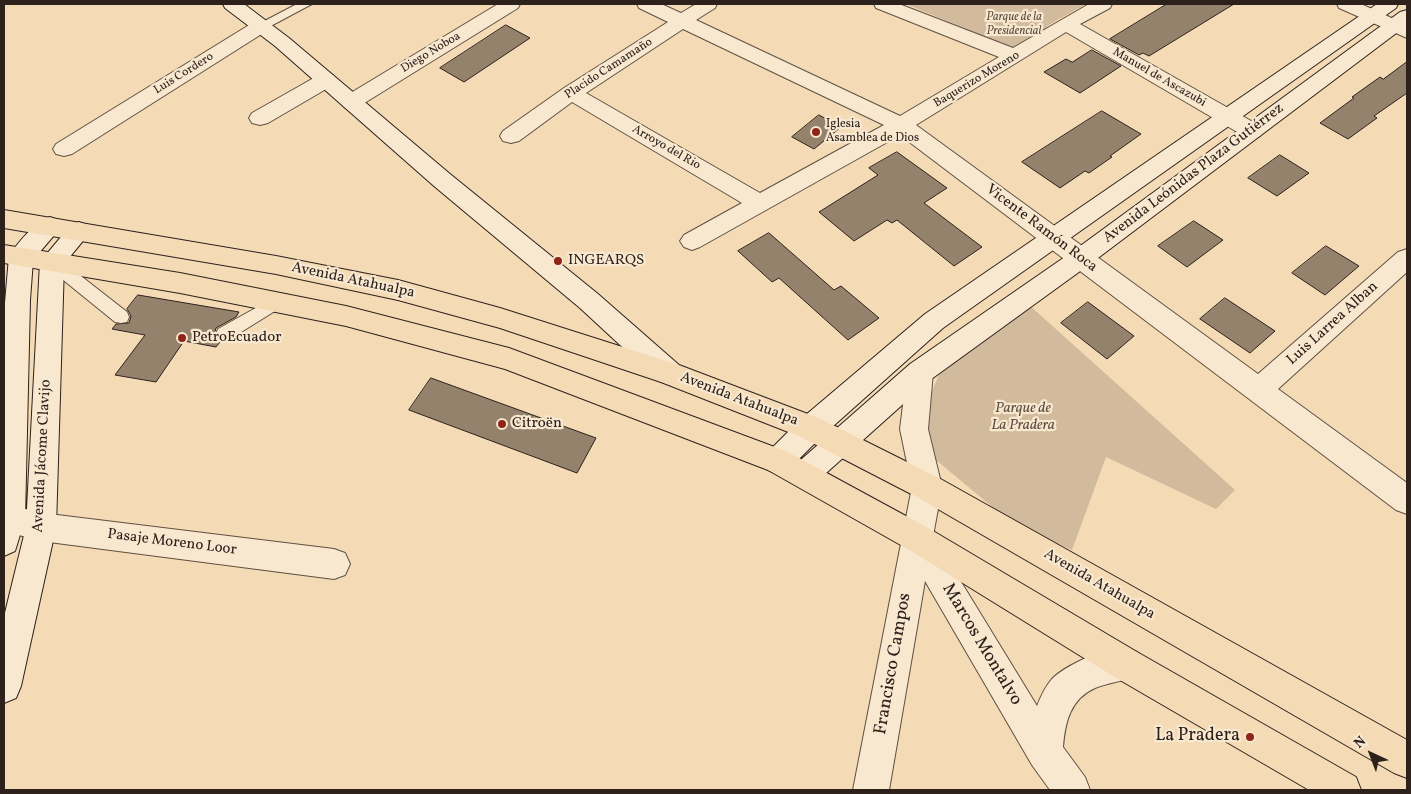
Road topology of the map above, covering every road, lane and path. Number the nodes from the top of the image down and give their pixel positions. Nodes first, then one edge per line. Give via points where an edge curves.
1 (232, 4) edge
2 (306, 4) edge
3 (511, 4) edge
4 (646, 4) edge
5 (708, 4) edge
6 (882, 4) edge
7 (1103, 4) edge
8 (1346, 4) edge
9 (1370, 15) junction
10 (1399, 20) edge
11 (682, 22) junction
12 (1066, 24) junction
13 (261, 26) junction
14 (1015, 56) junction
15 (326, 80) junction
16 (571, 93) junction
17 (351, 102) junction
18 (1226, 116) junction
19 (260, 118) dead end
20 (901, 125) junction
21 (1252, 131) junction
22 (511, 136) dead end
23 (64, 149) dead end
24 (760, 203) junction
25 (4, 219) edge
26 (50, 226) junction
27 (78, 231) junction
28 (1052, 238) junction
29 (692, 241) dead end
30 (12, 256) edge
31 (1081, 258) junction
32 (1407, 258) edge
33 (52, 262) junction
34 (277, 302) junction
35 (121, 317) dead end
36 (224, 334) dead end
37 (920, 372) junction
38 (669, 373) junction
39 (1258, 390) junction
40 (811, 428) junction
41 (839, 443) junction
42 (778, 461) junction
43 (805, 474) junction
44 (927, 487) junction
45 (1407, 500) edge
46 (41, 526) junction
47 (7, 530) edge
48 (917, 538) junction
49 (334, 564) dead end
50 (1125, 664) junction
51 (4, 686) edge
52 (1044, 752) junction
53 (1407, 760) edge
54 (871, 790) edge
55 (1072, 790) edge
56 (1343, 790) edge

1 - 13 street
2 - 13 lane, Luis Cordero
3 - 17 street, Diego Noboa
4 - 11 street, Vicente Ramón Roca
5 - 11 street, Placido Camamaño
6 - 14 street
7 - 12 street, Baquerizo Moreno
8 - 9 street
9 - 10 street
9 - 18 street, Avenida Leónidas Plaza Gutiérrez
10 - 21 street, Avenida Leónidas Plaza Gutiérrez
11 - 16 street, Placido Camamaño
11 - 20 street, Vicente Ramón Roca
12 - 14 street, Baquerizo Moreno
12 - 18 street, Manuel de Ascazubi
13 - 15 street
13 - 23 street, Luis Cordero
14 - 20 street, Baquerizo Moreno
15 - 17 street
15 - 19 street
16 - 22 street, Placido Camamaño
16 - 24 street, Arroyo del Rio
17 - 38 street via 589,301
18 - 21 street, Manuel de Ascazubi
18 - 28 street, Avenida Leónidas Plaza Gutiérrez
20 - 24 street, Baquerizo Moreno
20 - 28 street, Vicente Ramón Roca
21 - 31 street, Avenida Leónidas Plaza Gutiérrez
24 - 29 street, Baquerizo Moreno
25 - 26 main road, Avenida Atahualpa
26 - 27 main road, Avenida Atahualpa
26 - 30 street
27 - 33 street
27 - 38 main road, Avenida Atahualpa via 398,290 500,318
28 - 31 street, Vicente Ramón Roca
28 - 40 street, Avenida Leónidas Plaza Gutiérrez via 934,321
30 - 33 main road
30 - 47 street, Avenida Jácome Clavijo via 17,300
31 - 37 street, Avenida Leónidas Plaza Gutiérrez
31 - 39 street, Vicente Ramón Roca
32 - 39 street, Luis Larrea Alban
33 - 34 main road
33 - 35 lane
33 - 46 street, Avenida Jácome Clavijo
34 - 36 lane
34 - 42 main road via 346,316 509,360
37 - 41 street, Avenida Leónidas Plaza Gutiérrez
37 - 44 street via 914,429
38 - 40 main road, Avenida Atahualpa
39 - 45 street, Vicente Ramón Roca
40 - 41 main road, Avenida Atahualpa
40 - 42 street, Avenida Leónidas Plaza Gutiérrez
41 - 43 street, Avenida Leónidas Plaza Gutiérrez
41 - 44 main road, Avenida Atahualpa
42 - 43 main road
43 - 48 main road
44 - 48 street
44 - 53 main road, Avenida Atahualpa
46 - 47 street, Pasaje Moreno Loor
46 - 49 street, Pasaje Moreno Loor
46 - 51 street, Avenida Jácome Clavijo
48 - 50 main road
48 - 52 street, Marcos Montalvo
48 - 54 street, Francisco Campos
50 - 52 street via 1081,677 1061,693 1048,719
50 - 56 main road
52 - 55 street, Marcos Montalvo

